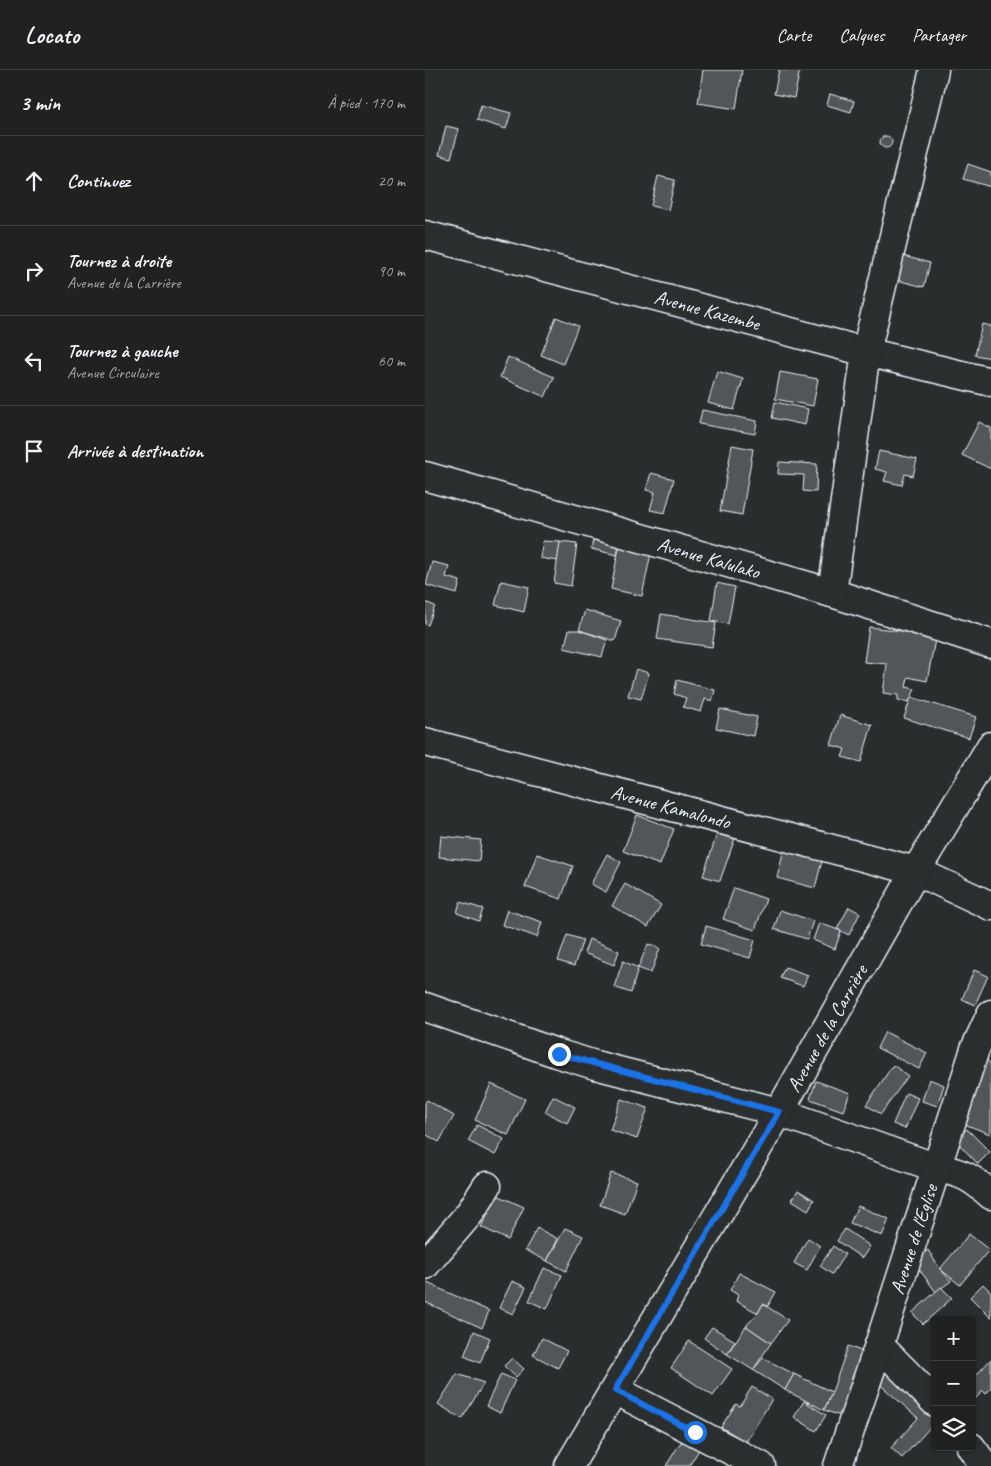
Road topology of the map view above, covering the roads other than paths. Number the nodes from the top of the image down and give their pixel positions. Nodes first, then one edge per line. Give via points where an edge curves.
1 (934, 70) edge
2 (425, 235) edge
3 (866, 352) junction
4 (991, 382) edge
5 (425, 476) edge
6 (832, 593) junction
7 (991, 644) edge
8 (425, 742) edge
9 (991, 746) edge
10 (916, 871) junction
11 (991, 906) edge
12 (425, 1007) edge
13 (991, 1014) edge
14 (779, 1112) junction
15 (937, 1168) junction
16 (487, 1186) dead end
17 (991, 1194) edge
18 (425, 1265) edge
19 (879, 1345) junction
20 (615, 1390) junction
21 (931, 1398) edge
22 (974, 1451) edge
23 (569, 1466) edge
24 (761, 1466) edge
25 (838, 1466) edge
26 (985, 1466) edge

1 - 3 street
2 - 3 street, Avenue Kazembe
3 - 4 street, Avenue Kazembe
3 - 6 street
5 - 6 street, Avenue Kalulako
6 - 7 street, Avenue Kalulako
8 - 10 street, Avenue Kamalondo
9 - 10 street, Avenue de la Carrière
10 - 11 street, Avenue Kamalondo
10 - 14 street, Avenue de la Carrière
12 - 14 street via 586,1062
13 - 15 street, Avenue de l'Eglise via 975,1049
14 - 15 street
14 - 20 street, Avenue de la Carrière
15 - 17 street via 959,1172
15 - 19 street, Avenue de l'Eglise
16 - 18 street via 469,1214
19 - 21 street
19 - 25 street, Avenue de l'Eglise
20 - 23 street, Avenue de la Carrière
20 - 24 street
22 - 26 street

